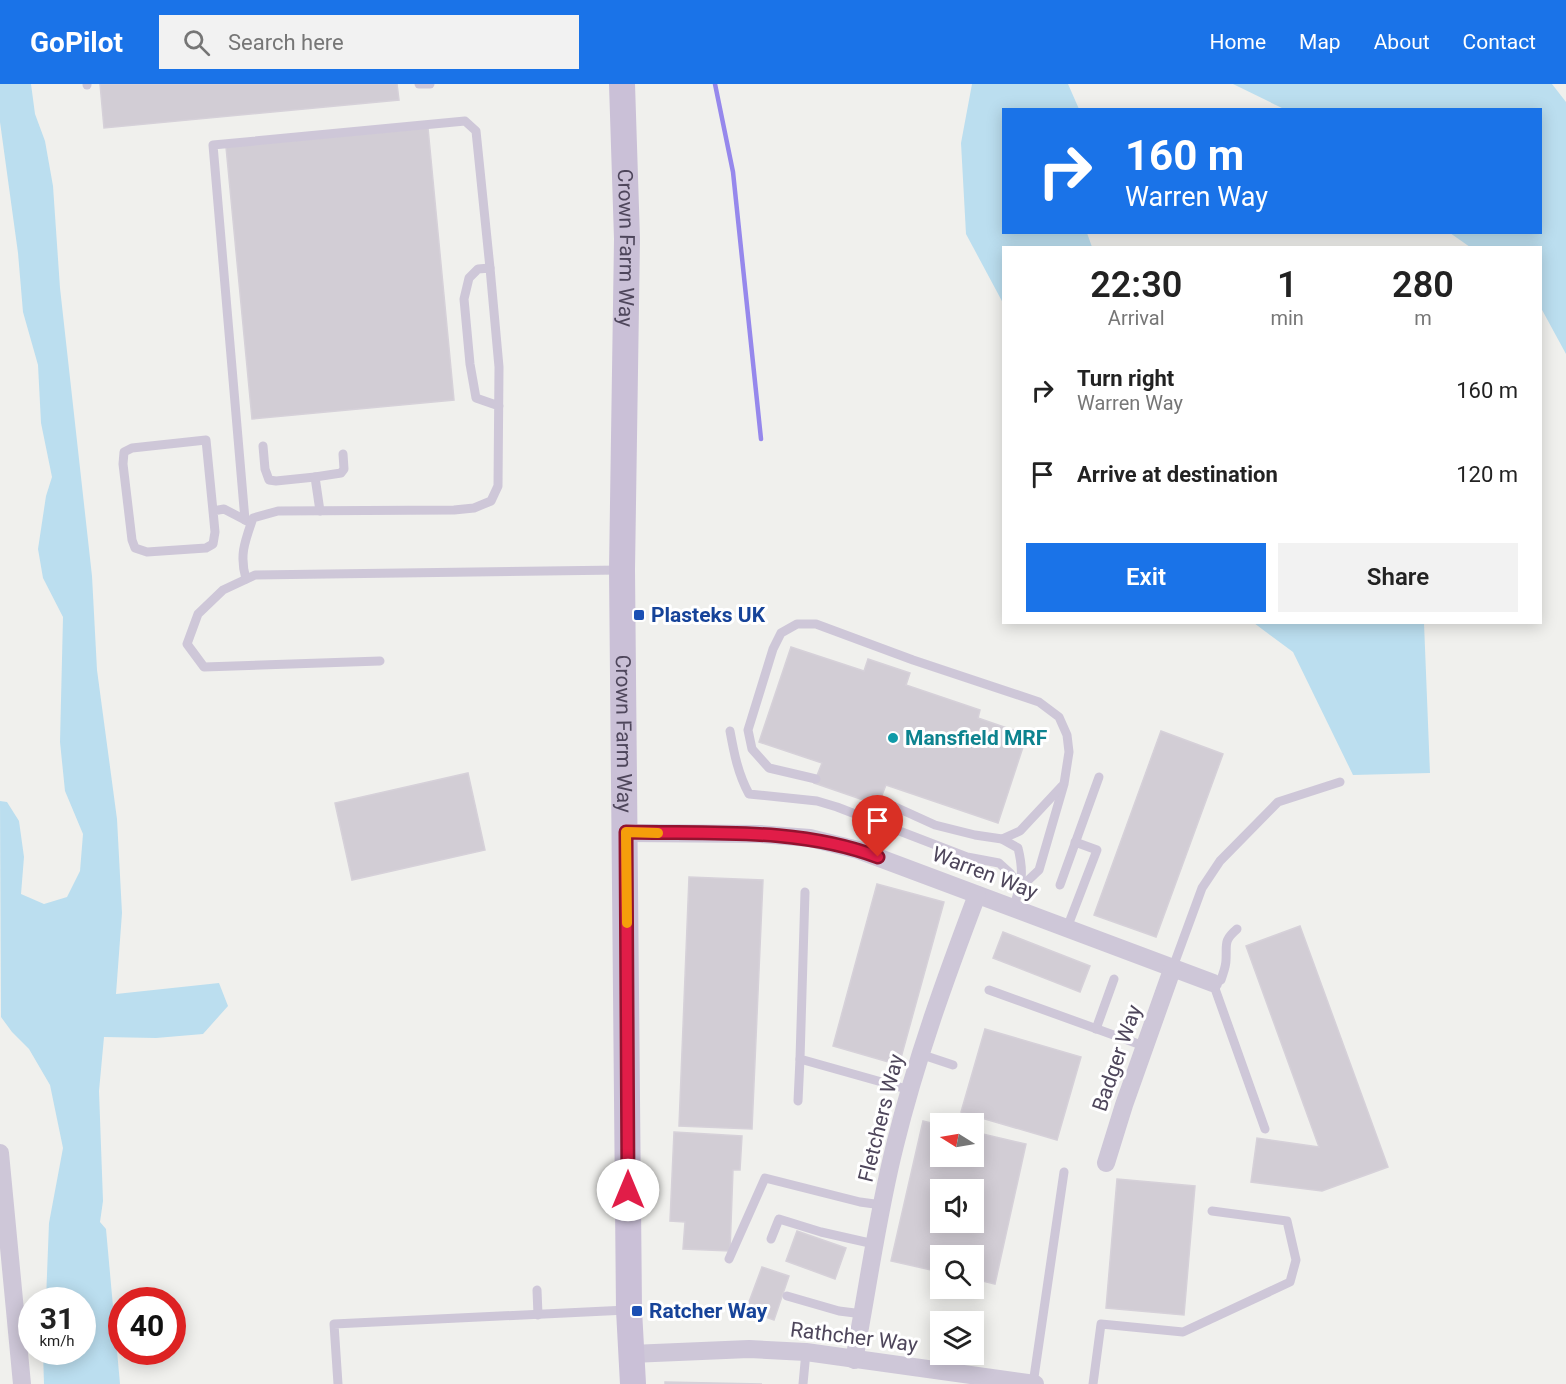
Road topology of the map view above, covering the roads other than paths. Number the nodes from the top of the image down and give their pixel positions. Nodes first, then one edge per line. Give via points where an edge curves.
1 (419, 84) edge
2 (430, 84) edge
3 (622, 84) edge
4 (490, 268) junction
5 (499, 406) junction
6 (263, 446) dead end
7 (344, 454) dead end
8 (315, 477) junction
9 (213, 511) junction
10 (320, 511) junction
11 (248, 522) junction
12 (622, 570) junction
13 (246, 579) junction
14 (380, 661) dead end
15 (730, 731) dead end
16 (1099, 777) dead end
17 (816, 778) dead end
18 (1340, 782) dead end
19 (1064, 784) junction
20 (880, 800) dead end
21 (626, 832) junction
22 (1002, 839) junction
23 (1075, 842) junction
24 (1060, 885) dead end
25 (1021, 887) junction
26 (805, 892) dead end
27 (977, 895) junction
28 (1013, 908) junction
29 (1067, 928) junction
30 (1237, 930) dead end
31 (1173, 967) junction
32 (1114, 979) dead end
33 (1213, 983) junction
34 (989, 990) dead end
35 (1096, 1029) junction
36 (1144, 1046) junction
37 (920, 1054) junction
38 (800, 1059) junction
39 (953, 1065) dead end
40 (910, 1090) junction
41 (798, 1101) dead end
42 (1265, 1129) dead end
43 (0, 1153) edge
44 (1106, 1163) dead end
45 (1064, 1172) dead end
46 (2, 1202) edge
47 (882, 1205) junction
48 (1212, 1211) dead end
49 (771, 1239) dead end
50 (874, 1244) junction
51 (729, 1259) dead end
52 (537, 1290) dead end
53 (787, 1296) dead end
54 (629, 1310) junction
55 (863, 1314) junction
56 (538, 1315) junction
57 (806, 1352) junction
58 (631, 1354) junction
59 (854, 1360) junction
60 (946, 1377) edge
61 (22, 1384) edge
62 (338, 1384) edge
63 (633, 1384) edge
64 (803, 1384) edge
65 (1034, 1384) edge
66 (1093, 1384) edge

1 - 2 lane
3 - 12 street, Crown Farm Way via 627,239
4 - 5 lane via 500,367
4 - 5 lane via 478,269 469,278 464,299 476,398
4 - 11 lane via 476,131 465,121 213,145
5 - 10 lane via 498,486 491,501 454,510
6 - 8 lane via 269,480
7 - 8 lane via 341,473
8 - 10 lane
9 - 9 lane via 206,440 124,452 135,548 147,552 206,548 213,544
9 - 11 lane via 224,509
10 - 11 lane via 278,511
11 - 13 lane via 241,563
12 - 13 lane via 255,575
12 - 21 street, Crown Farm Way
13 - 14 lane via 223,590 198,614 188,644 204,667
15 - 25 lane via 749,794 817,801 837,807 967,857 999,863
16 - 23 lane
17 - 19 lane via 769,768 752,749 748,730 772,649 781,633 797,624 816,624 1039,702 1059,717 1067,735 1069,752
18 - 31 lane via 1278,802 1220,861 1202,888
19 - 22 lane via 1020,831
19 - 25 lane via 1039,870
20 - 22 lane via 935,825
21 - 27 street, Warren Way via 810,838 858,850
21 - 54 street, Crown Farm Way
22 - 25 lane via 1017,848 1023,866
23 - 24 lane
23 - 29 lane via 1097,850
25 - 28 lane
26 - 38 lane
27 - 28 street, Warren Way
27 - 37 street, Fletchers Way
28 - 29 street, Warren Way
29 - 31 street, Warren Way
30 - 33 lane via 1224,948 1221,980
31 - 33 street, Warren Way
31 - 36 street, Badger Way
32 - 35 lane
33 - 42 lane
34 - 35 lane
35 - 36 lane
36 - 44 street, Badger Way
37 - 39 lane
37 - 40 street, Fletchers Way
38 - 40 lane
38 - 41 lane
40 - 47 street, Fletchers Way
43 - 46 street
45 - 65 lane
46 - 61 street
47 - 50 street, Fletchers Way
47 - 51 lane via 765,1178
48 - 66 lane via 1287,1221 1296,1260 1290,1282 1183,1332 1101,1324
49 - 50 lane via 779,1219
50 - 55 street, Fletchers Way
52 - 56 lane
53 - 55 lane
54 - 56 lane
54 - 58 street, Crown Farm Way
55 - 59 street, Fletchers Way
56 - 62 lane via 334,1324
57 - 58 street, Rathcher Way via 749,1349
57 - 59 street, Rathcher Way
57 - 64 lane
58 - 63 street, Crown Farm Way
59 - 60 street, Rathcher Way
60 - 65 street, Rathcher Way

